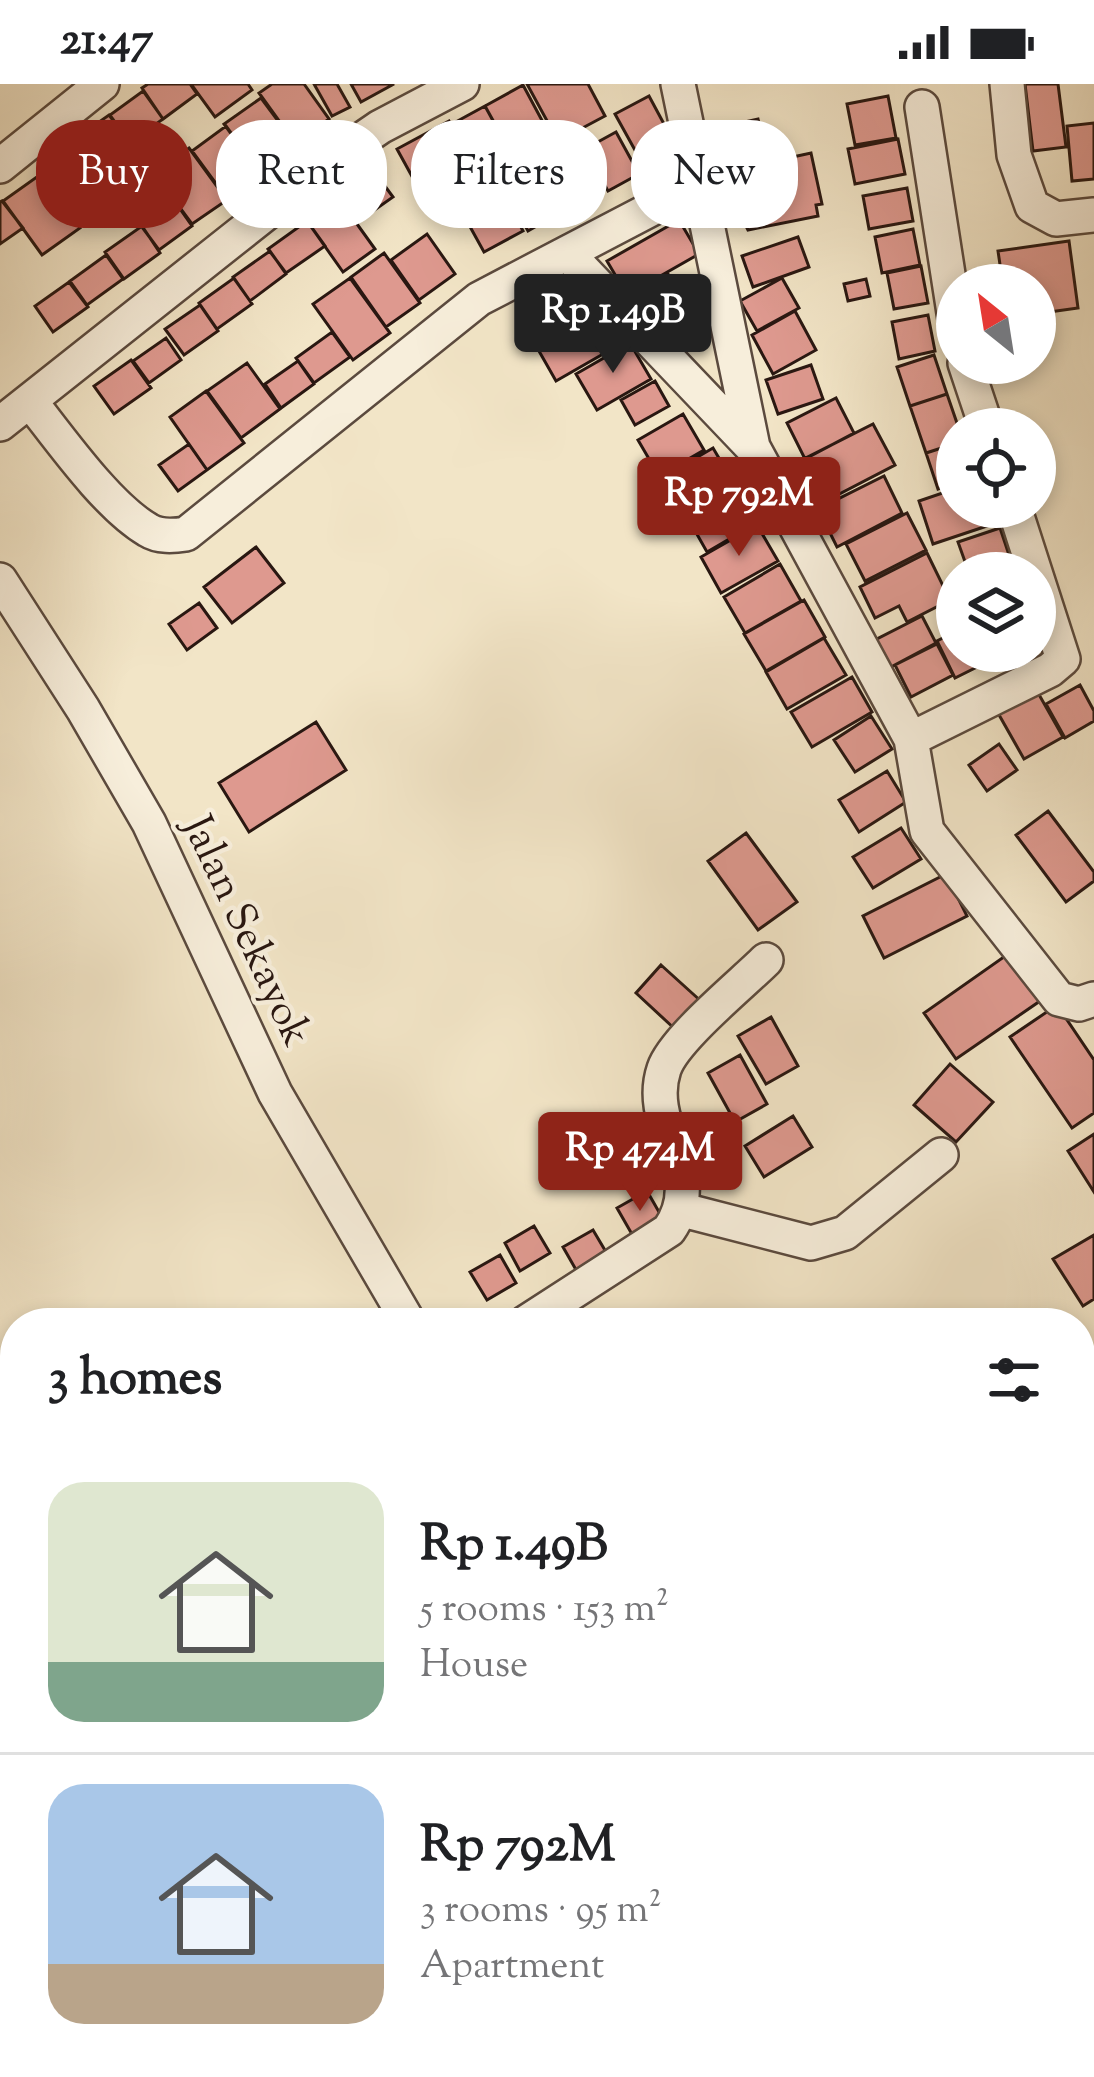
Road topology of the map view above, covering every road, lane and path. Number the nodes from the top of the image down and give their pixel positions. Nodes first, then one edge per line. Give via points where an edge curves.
1 (101, 84) edge
2 (462, 84) edge
3 (678, 84) edge
4 (1007, 84) edge
5 (922, 107) dead end
6 (686, 120) edge
7 (0, 166) edge
8 (1094, 215) edge
9 (631, 220) edge
10 (708, 228) edge
11 (567, 253) junction
12 (946, 264) edge
13 (30, 401) junction
14 (0, 424) edge
15 (753, 447) junction
16 (1021, 528) edge
17 (0, 580) edge
18 (911, 739) junction
19 (766, 960) dead end
20 (1094, 1000) edge
21 (941, 1155) dead end
22 (683, 1210) junction
23 (400, 1308) edge
24 (548, 1308) edge

1 - 7 street
2 - 13 street via 342,153
3 - 6 street
4 - 8 street via 1014,155 1032,206 1056,219
5 - 12 street
9 - 11 street
10 - 15 street
11 - 13 street via 479,299 186,534 146,530
11 - 15 street
13 - 14 street
15 - 18 street
16 - 18 street via 1063,658
17 - 23 street, Jalan Sekayok via 149,824 275,1093
18 - 20 street via 933,842 1059,999
19 - 22 street via 664,1068 661,1098 684,1182
21 - 22 street via 845,1232 811,1244
22 - 24 street via 669,1230

